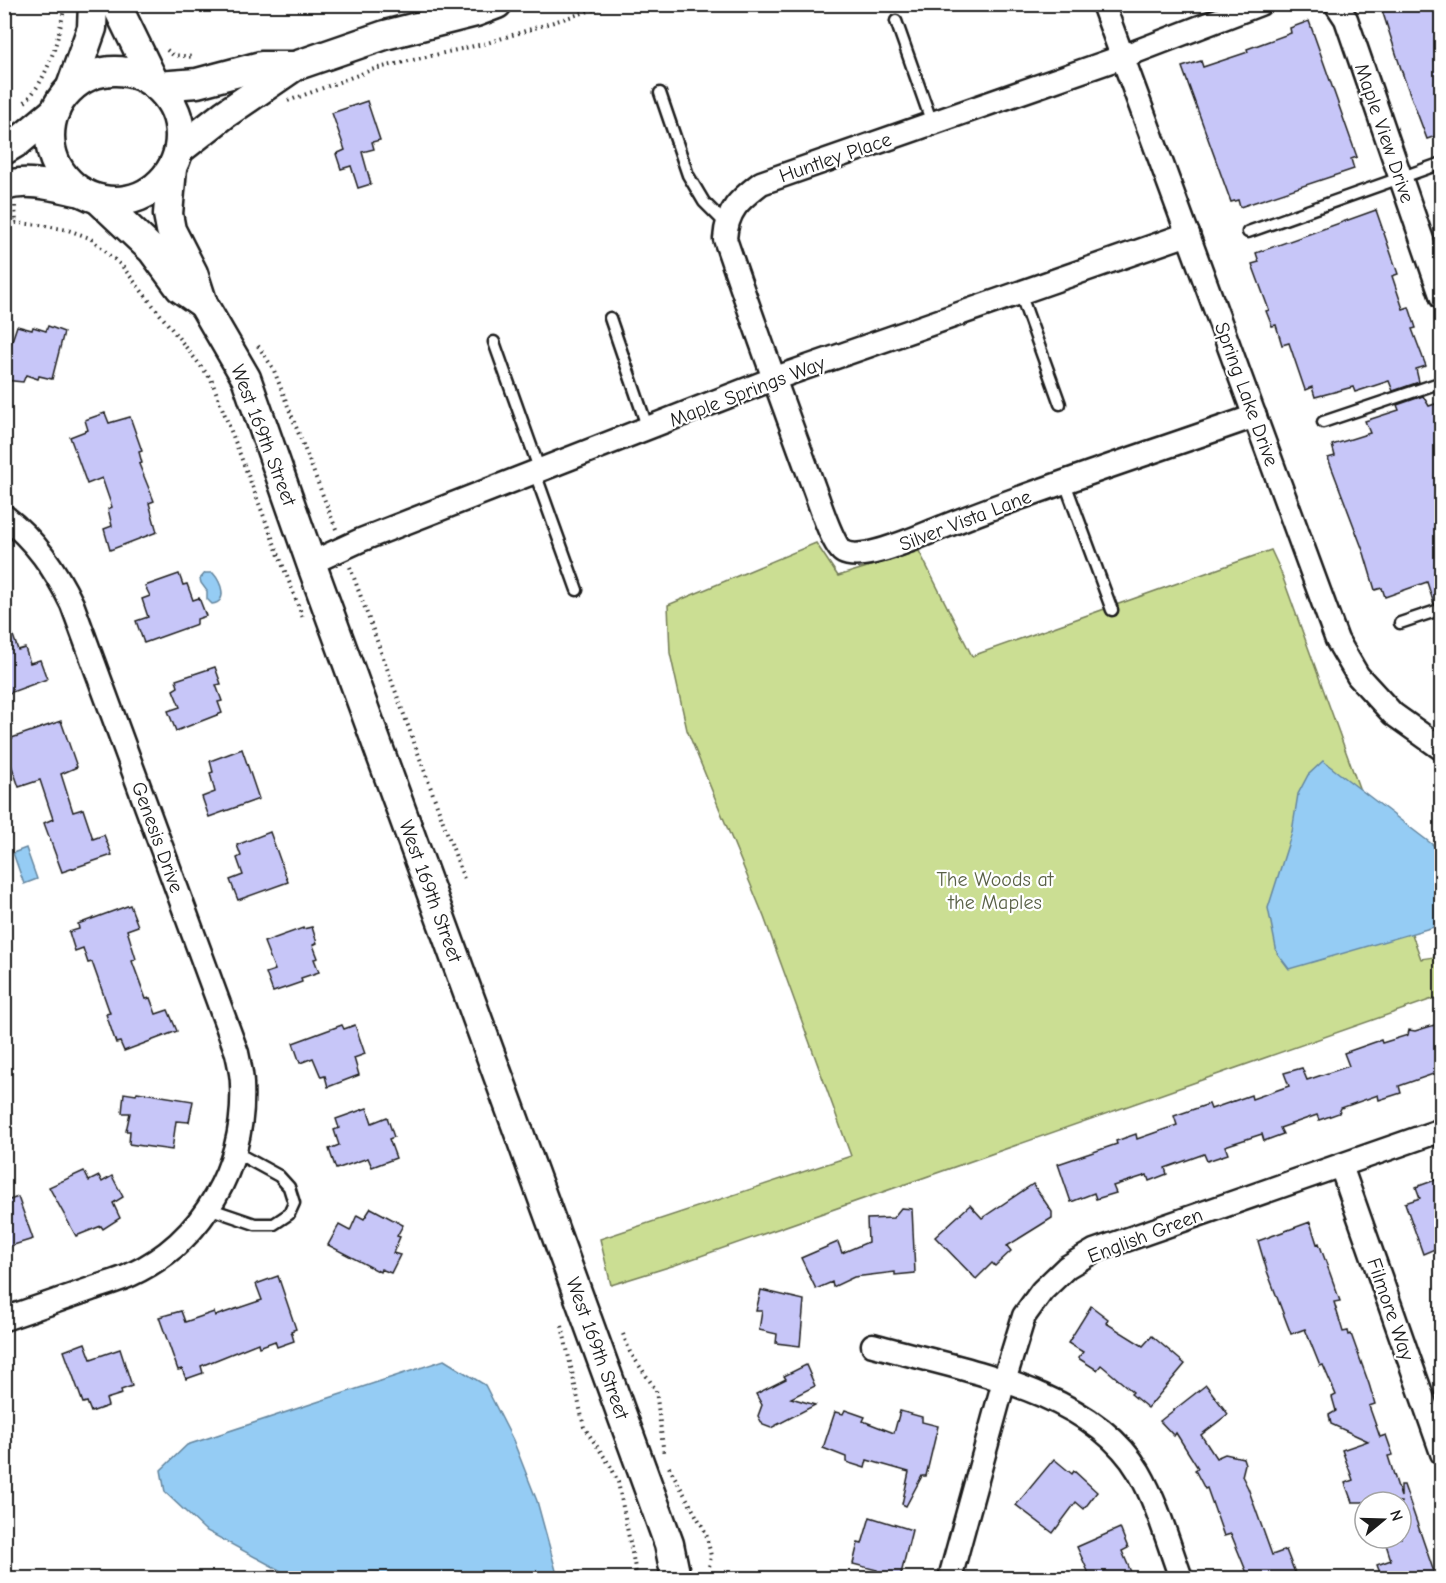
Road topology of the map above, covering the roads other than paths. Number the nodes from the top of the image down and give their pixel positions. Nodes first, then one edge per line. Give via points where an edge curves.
1 (93, 4) edge
2 (116, 4) edge
3 (498, 4) edge
4 (1103, 4) edge
5 (1336, 4) edge
6 (1254, 6) edge
7 (896, 21) dead end
8 (1122, 57) junction
9 (295, 66) junction
10 (156, 84) junction
11 (71, 87) junction
12 (660, 93) dead end
13 (55, 111) junction
14 (932, 123) junction
15 (4, 150) edge
16 (176, 159) junction
17 (1442, 163) edge
18 (1400, 177) junction
19 (4, 186) edge
20 (90, 195) junction
21 (726, 224) junction
22 (1248, 231) dead end
23 (1188, 234) junction
24 (1020, 293) junction
25 (1442, 298) edge
26 (203, 304) junction
27 (610, 318) dead end
28 (494, 342) dead end
29 (1442, 382) edge
30 (775, 383) junction
31 (1060, 404) dead end
32 (1255, 416) junction
33 (1323, 422) dead end
34 (648, 429) junction
35 (537, 472) junction
36 (1065, 483) junction
37 (4, 516) edge
38 (311, 563) junction
39 (577, 590) dead end
40 (1442, 609) edge
41 (1112, 610) dead end
42 (1400, 623) dead end
43 (1442, 749) edge
44 (1442, 1130) edge
45 (235, 1152) junction
46 (1341, 1166) junction
47 (208, 1208) junction
48 (4, 1319) edge
49 (873, 1345) dead end
50 (1004, 1381) junction
51 (1442, 1453) edge
52 (676, 1578) edge
53 (950, 1578) edge
54 (1181, 1578) edge

1 - 11 street via 92,28
2 - 10 street
3 - 9 street via 385,35
4 - 8 street, Spring Lake Drive
5 - 18 street, Maple View Drive via 1346,19
6 - 8 street
7 - 14 lane
8 - 14 street, Huntley Place
8 - 23 street, Spring Lake Drive
9 - 10 street via 261,66 204,81
9 - 16 street via 225,114
10 - 11 street via 134,72 113,69 91,74
10 - 16 street via 169,97 179,117 181,139
11 - 13 street
12 - 21 lane via 688,175 704,202
13 - 15 street
13 - 20 street via 50,144 56,165 69,182
14 - 21 street, Huntley Place via 762,183 744,196
16 - 20 street via 166,178 149,193 129,200 107,201
16 - 26 street, West 169th Street via 168,214 171,230 193,273
17 - 18 lane
18 - 22 lane
18 - 25 street, Maple View Drive
19 - 20 street via 36,183
20 - 26 street, West 169th Street via 152,250 180,288
21 - 30 street via 725,239
23 - 24 street, Maple Springs Way
23 - 32 street, Spring Lake Drive
24 - 30 street, Maple Springs Way
24 - 31 lane
26 - 38 street, West 169th Street via 246,378
27 - 34 lane
28 - 35 lane
29 - 33 lane
30 - 34 street, Maple Springs Way
30 - 36 street, Silver Vista Lane via 826,520 844,553 860,555 888,549
32 - 36 street, Silver Vista Lane
32 - 43 street, Spring Lake Drive via 1337,640 1358,676 1393,714
34 - 35 street, Maple Springs Way
35 - 38 street, Maple Springs Way
35 - 39 lane
36 - 41 lane
37 - 45 street, Genesis Drive via 42,551 72,604 237,1053 242,1084
38 - 52 street, West 169th Street via 669,1544
40 - 42 lane
44 - 46 street, English Green
45 - 47 street, Genesis Drive via 225,1180
45 - 47 lane via 279,1176 289,1187 294,1203 290,1215 274,1224 255,1224
46 - 50 street, English Green via 1094,1251 1067,1267 1024,1316
46 - 51 street, Filmore Way
47 - 48 street, Genesis Drive via 196,1226 154,1262 130,1275
49 - 50 street
50 - 53 street, English Green
50 - 54 street via 1068,1406 1109,1434 1138,1472

